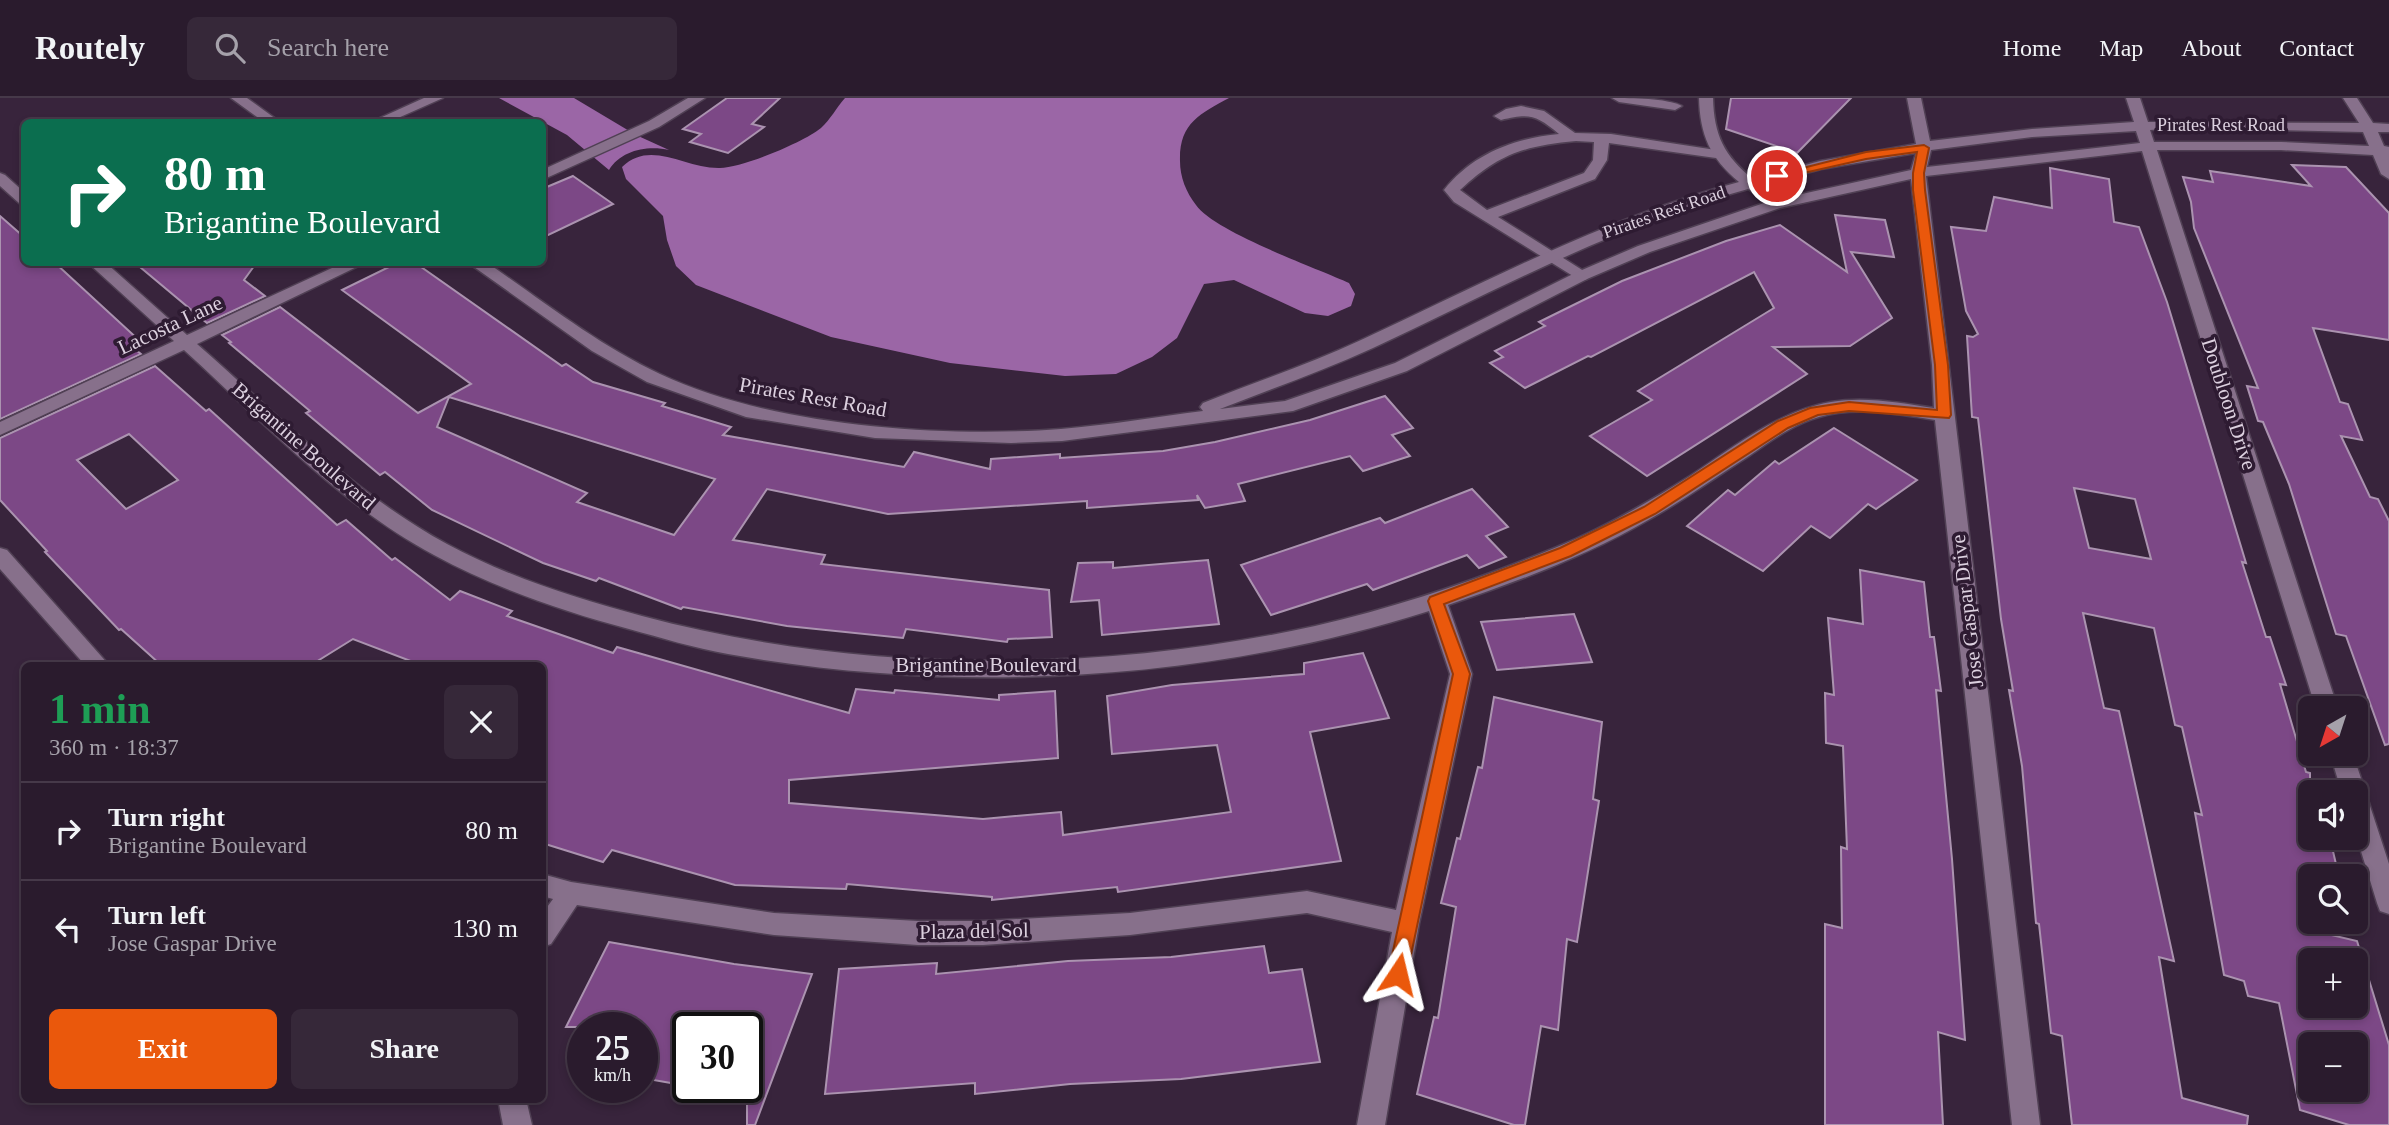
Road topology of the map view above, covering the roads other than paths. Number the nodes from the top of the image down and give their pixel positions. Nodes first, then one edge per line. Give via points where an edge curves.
1 (238, 98) edge
2 (436, 98) edge
3 (698, 98) edge
4 (1544, 98) edge
5 (1619, 98) edge
6 (1706, 98) edge
7 (1914, 98) edge
8 (2133, 98) edge
9 (2350, 98) edge
10 (1675, 106) dead end
11 (1535, 112) junction
12 (1501, 116) dead end
13 (269, 119) edge
14 (385, 119) edge
15 (2143, 126) junction
16 (2368, 126) junction
17 (2389, 128) edge
18 (1571, 137) junction
19 (1602, 138) junction
20 (2148, 146) junction
21 (1924, 148) junction
22 (2383, 150) edge
23 (1716, 154) junction
24 (1919, 173) junction
25 (546, 174) edge
26 (2389, 174) edge
27 (0, 178) edge
28 (1750, 184) junction
29 (21, 197) edge
30 (1775, 204) junction
31 (1485, 216) junction
32 (1548, 256) junction
33 (99, 266) edge
34 (350, 266) edge
35 (481, 266) edge
36 (1581, 276) junction
37 (186, 343) junction
38 (1358, 347) junction
39 (1390, 372) junction
40 (1944, 415) junction
41 (1181, 418) junction
42 (0, 429) edge
43 (0, 555) edge
44 (1436, 601) junction
45 (95, 662) edge
46 (2323, 696) edge
47 (2368, 837) edge
48 (546, 886) edge
49 (571, 893) junction
50 (2389, 903) edge
51 (1406, 924) junction
52 (546, 930) edge
53 (513, 1103) edge
54 (518, 1125) edge
55 (1371, 1125) edge
56 (2026, 1125) edge

1 - 13 street
2 - 14 street
3 - 25 street via 654,124
4 - 11 street
5 - 10 street
6 - 23 street via 1707,134
7 - 21 street, Jose Gaspar Drive
8 - 15 street, Doubloon Drive
9 - 16 street
11 - 12 street via 1521,110
11 - 18 street via 1550,118
15 - 16 street, Pirates Rest Road
15 - 20 street, Doubloon Drive
15 - 21 street, Pirates Rest Road via 2032,132
16 - 17 street, Pirates Rest Road
16 - 22 street
18 - 19 street
18 - 31 street via 1506,143 1463,177 1452,190 1459,200
19 - 23 street
19 - 31 street via 1600,160 1590,176
20 - 22 street, Pirates Rest Road
20 - 24 street, Pirates Rest Road
20 - 46 street, Doubloon Drive
21 - 24 street, Jose Gaspar Drive
21 - 28 street, Pirates Rest Road via 1820,165
22 - 26 street
23 - 28 street
24 - 30 street, Pirates Rest Road
24 - 40 street, Jose Gaspar Drive
27 - 29 street
28 - 30 street
28 - 32 street, Pirates Rest Road via 1629,222
30 - 36 street, Pirates Rest Road via 1691,231
31 - 32 street
32 - 36 street
32 - 38 street, Pirates Rest Road
33 - 37 street, Brigantine Boulevard
34 - 37 street, Lacosta Lane
35 - 41 street, Pirates Rest Road via 598,347 653,378 752,414 875,432 1011,438
36 - 39 street, Pirates Rest Road
37 - 42 street, Lacosta Lane
37 - 44 street, Brigantine Boulevard via 330,473 417,536 528,588 722,645 898,666 1071,666 1266,644
38 - 39 street
38 - 41 street, Pirates Rest Road
39 - 41 street, Pirates Rest Road via 1287,407
40 - 44 street, Brigantine Boulevard via 1861,407 1815,411 1783,424 1650,511 1566,552
40 - 56 street, Jose Gaspar Drive
43 - 45 street
44 - 51 street via 1461,674
47 - 50 street
48 - 49 street, Plaza del Sol
49 - 51 street, Plaza del Sol via 774,925 918,933 1130,924 1307,902
49 - 52 street
51 - 55 street
53 - 54 street

